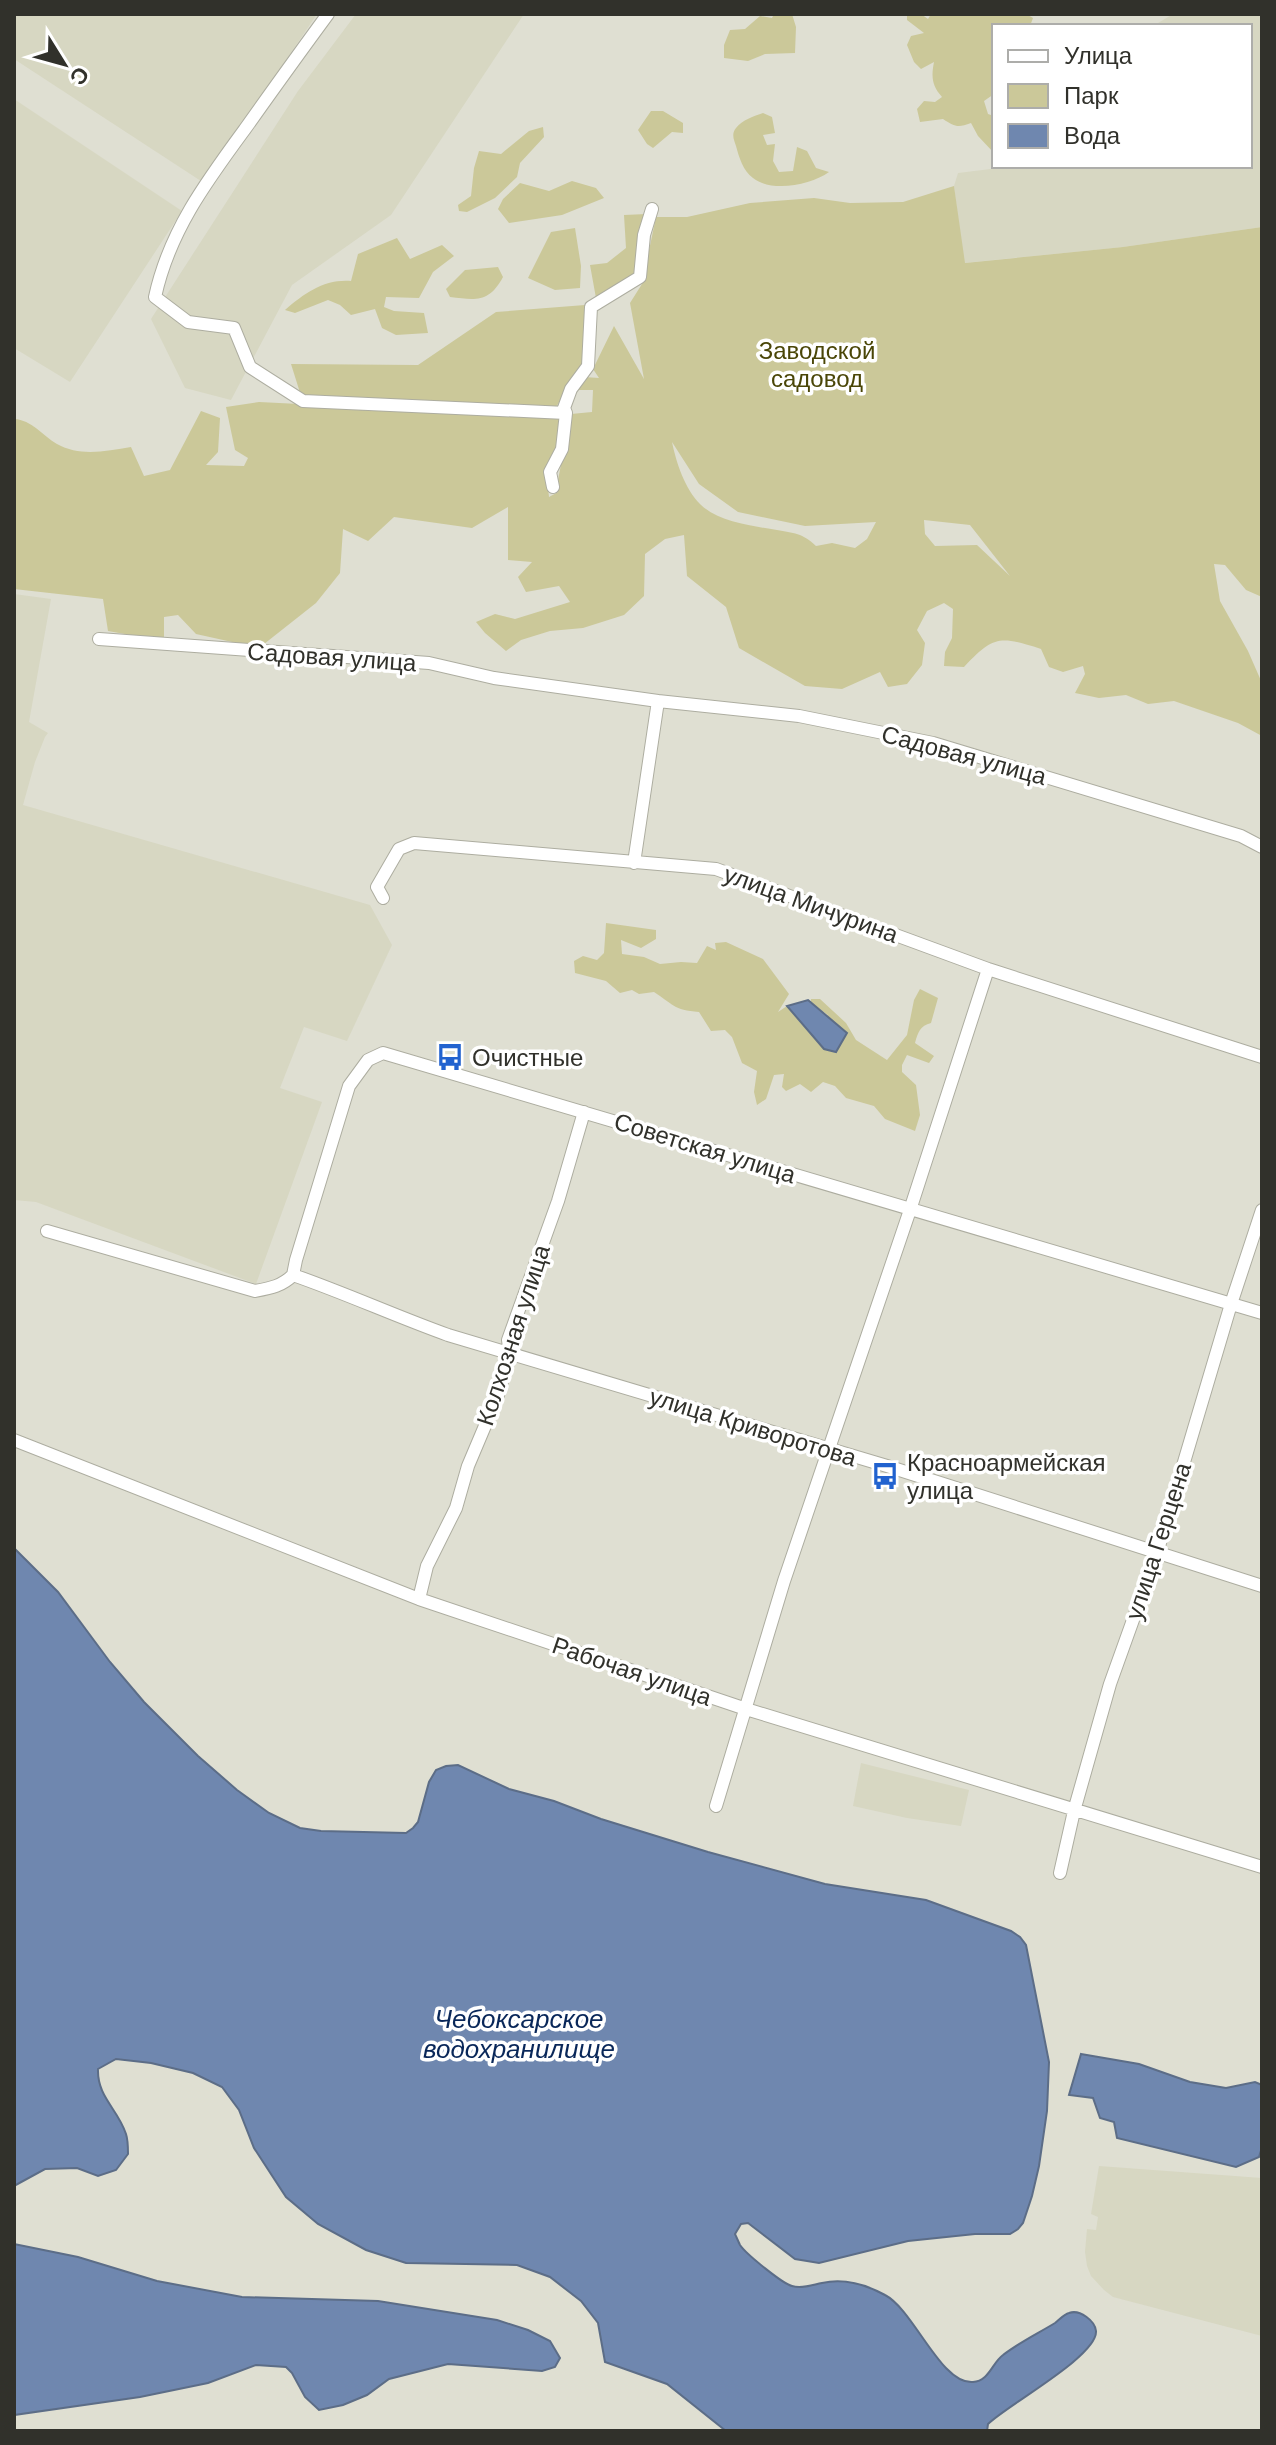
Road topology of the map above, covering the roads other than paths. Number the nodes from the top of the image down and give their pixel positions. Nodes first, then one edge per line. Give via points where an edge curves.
1 (328, 14) edge
2 (652, 209) dead end
3 (566, 413) junction
4 (553, 487) dead end
5 (99, 639) dead end
6 (658, 701) junction
7 (1262, 845) edge
8 (634, 863) junction
9 (383, 898) dead end
10 (988, 969) junction
11 (1262, 1057) edge
12 (584, 1112) junction
13 (910, 1210) junction
14 (1262, 1210) edge
15 (47, 1231) dead end
16 (293, 1275) junction
17 (1231, 1304) junction
18 (1262, 1313) edge
19 (510, 1354) junction
20 (14, 1440) edge
21 (829, 1449) junction
22 (1157, 1553) junction
23 (1262, 1586) edge
24 (419, 1599) junction
25 (746, 1709) junction
26 (716, 1806) dead end
27 (1074, 1811) junction
28 (1262, 1867) edge
29 (1060, 1873) dead end

1 - 3 street via 196,196 177,231 155,297 188,322 234,328 250,367 303,401
2 - 3 street via 640,277 591,307 588,366 571,389
3 - 4 street via 562,449 550,472
5 - 6 street, Садовая улица via 429,663 494,678
6 - 7 street, Садовая улица via 799,716 933,743
6 - 8 street
8 - 9 street, улица Мичурина via 414,843 399,849 377,887
8 - 10 street, улица Мичурина via 716,869
10 - 11 street, улица Мичурина
10 - 13 street
12 - 13 street, Советская улица
12 - 16 street, Советская улица via 383,1053 368,1060 349,1086
12 - 19 street, Колхозная улица via 508,1340
13 - 17 street, Советская улица
13 - 21 street
14 - 17 street, улица Герцена
15 - 16 street via 255,1291 274,1288
16 - 19 street, улица Криворотова
17 - 18 street, Советская улица
17 - 22 street, улица Герцена
19 - 21 street, улица Криворотова
19 - 24 street, Колхозная улица
20 - 24 street, Рабочая улица
21 - 22 street, улица Криворотова
21 - 25 street
22 - 23 street, улица Криворотова
22 - 27 street, улица Герцена via 1110,1684
24 - 25 street, Рабочая улица
25 - 26 street
25 - 27 street, Рабочая улица
27 - 28 street, Рабочая улица
27 - 29 street, улица Герцена

